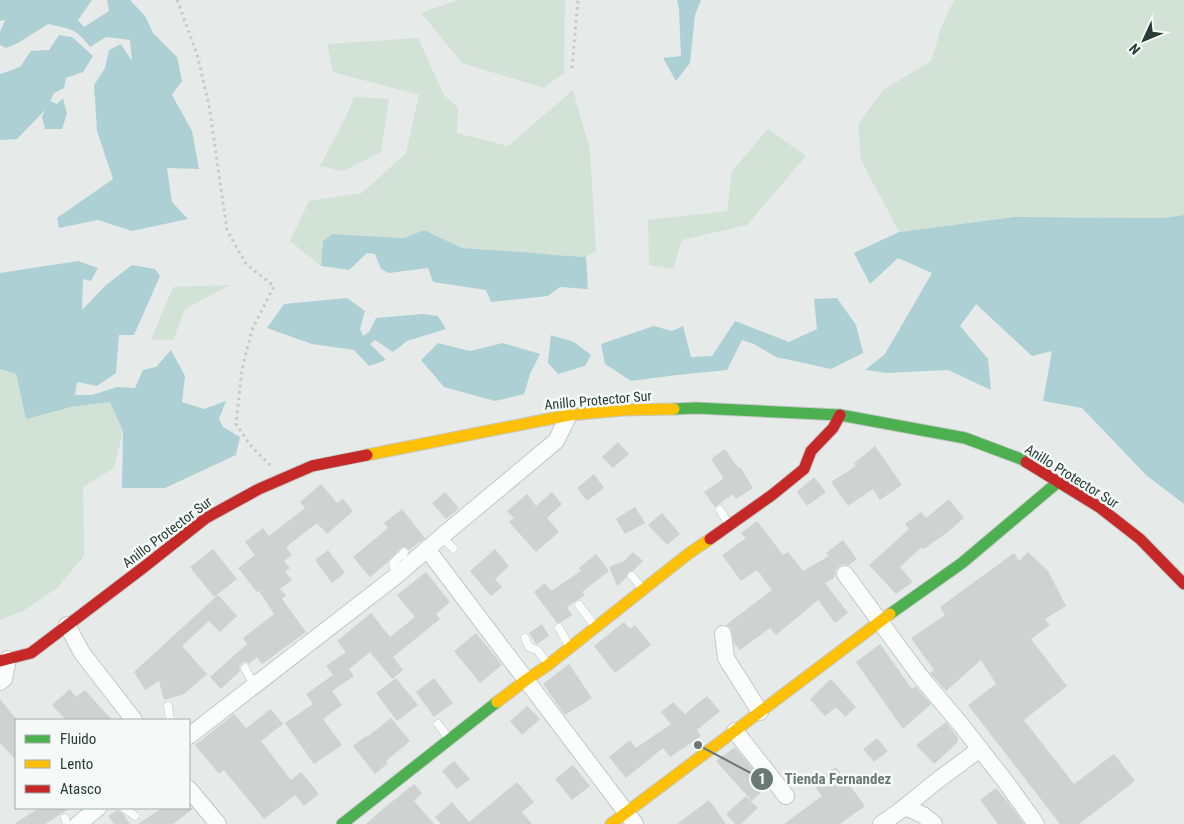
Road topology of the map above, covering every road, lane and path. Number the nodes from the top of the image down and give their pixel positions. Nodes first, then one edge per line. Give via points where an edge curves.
1 (177, 0) edge
2 (578, 0) edge
3 (572, 68) dead end
4 (569, 415) junction
5 (840, 416) junction
6 (283, 479) junction
7 (1058, 482) junction
8 (720, 510) dead end
9 (729, 525) junction
10 (440, 538) junction
11 (454, 548) dead end
12 (427, 549) junction
13 (404, 552) dead end
14 (845, 574) dead end
15 (396, 576) junction
16 (632, 576) dead end
17 (1184, 584) edge
18 (644, 590) junction
19 (578, 605) dead end
20 (881, 621) junction
21 (67, 625) junction
22 (559, 628) dead end
23 (596, 628) junction
24 (723, 634) dead end
25 (525, 638) dead end
26 (570, 646) junction
27 (4, 660) edge
28 (548, 665) junction
29 (245, 668) dead end
30 (526, 680) junction
31 (0, 682) edge
32 (254, 686) junction
33 (168, 706) dead end
34 (760, 712) junction
35 (133, 719) edge
36 (170, 719) edge
37 (438, 724) dead end
38 (735, 731) junction
39 (190, 735) edge
40 (450, 740) junction
41 (980, 749) junction
42 (190, 790) edge
43 (786, 796) dead end
44 (905, 807) junction
45 (125, 809) edge
46 (135, 816) dead end
47 (631, 818) edge
48 (218, 824) edge
49 (342, 824) edge
50 (611, 824) edge
51 (881, 824) edge
52 (934, 824) edge
53 (1036, 824) edge

1 - 6 path via 197,54 209,104 228,230 246,264 274,286 252,330 242,369 236,424 250,445
2 - 3 path
4 - 5 street, Anillo Protector Sur via 696,408
4 - 6 street, Anillo Protector Sur via 312,466
4 - 10 street via 556,441
5 - 7 street, Anillo Protector Sur via 965,438 1021,459
5 - 9 street via 811,451 804,469
6 - 21 street, Anillo Protector Sur via 206,518
7 - 17 street, Anillo Protector Sur via 1140,539
7 - 20 street via 966,560
8 - 9 lane
9 - 18 street
10 - 11 lane
10 - 12 street
12 - 15 street
12 - 30 street
13 - 15 lane via 393,563
14 - 20 street
15 - 32 street
16 - 18 lane
18 - 23 street via 614,609
19 - 23 lane
20 - 34 street
20 - 41 street via 920,676
21 - 27 street, Anillo Protector Sur via 30,653
21 - 35 street via 82,654
22 - 26 lane
23 - 26 street
24 - 34 street via 726,658
25 - 28 lane via 529,647 537,650
26 - 28 street
27 - 31 street via 4,679
28 - 30 street
29 - 32 lane
30 - 40 street
30 - 47 street
32 - 39 street
33 - 36 lane
34 - 38 street
37 - 40 lane
38 - 43 street
38 - 47 street
40 - 49 street via 390,793
41 - 44 street
41 - 53 street via 1012,779
42 - 48 street
44 - 51 street
44 - 52 street
45 - 46 lane
47 - 50 street

